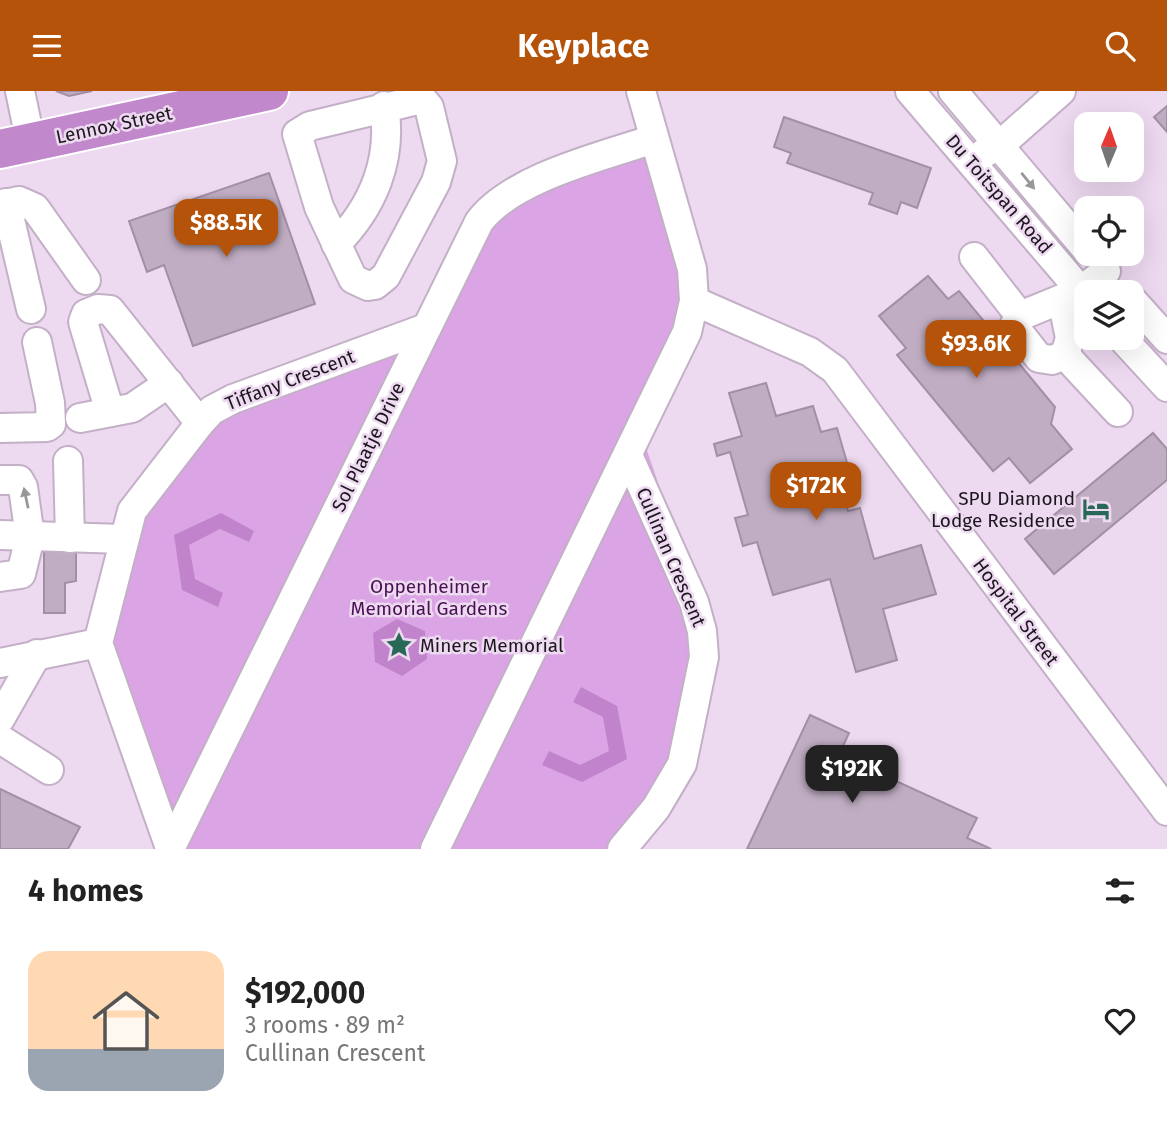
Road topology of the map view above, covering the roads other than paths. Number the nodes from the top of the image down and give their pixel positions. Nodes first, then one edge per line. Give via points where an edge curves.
1 (169, 91) edge
2 (269, 91) edge
3 (640, 91) edge
4 (910, 91) edge
5 (953, 91) edge
6 (1061, 91) edge
7 (384, 106) junction
8 (128, 111) junction
9 (15, 126) edge
10 (654, 139) junction
11 (1000, 145) junction
12 (969, 160) junction
13 (3, 204) edge
14 (1074, 234) edge
15 (336, 244) junction
16 (974, 257) dead end
17 (1102, 266) edge
18 (86, 279) dead end
19 (1114, 280) edge
20 (1074, 292) edge
21 (1074, 297) edge
22 (694, 301) junction
23 (31, 309) dead end
24 (1144, 313) edge
25 (1074, 314) edge
26 (1020, 316) junction
27 (426, 328) junction
28 (1167, 339) edge
29 (37, 342) dead end
30 (1133, 350) edge
31 (1065, 355) junction
32 (169, 383) junction
33 (1167, 387) edge
34 (110, 412) junction
35 (1118, 412) dead end
36 (80, 418) dead end
37 (2, 420) edge
38 (200, 423) junction
39 (628, 455) junction
40 (68, 461) dead end
41 (0, 479) edge
42 (0, 535) edge
43 (30, 537) junction
44 (70, 538) junction
45 (124, 539) junction
46 (0, 577) edge
47 (98, 643) junction
48 (37, 654) junction
49 (0, 663) edge
50 (0, 719) edge
51 (0, 739) edge
52 (49, 771) dead end
53 (1167, 811) edge
54 (170, 848) edge
55 (435, 849) edge
56 (622, 849) edge

1 - 8 highway, Lennox Street
2 - 8 highway, Lennox Street
3 - 10 street
4 - 12 street, Du Toitspan Road
5 - 11 street, Du Toitspan Road
6 - 11 street
7 - 15 street via 386,142 379,179 361,215
7 - 15 street via 310,125 297,134 318,207
7 - 15 street via 426,102 442,160 436,182 381,283 368,286 352,279
8 - 9 highway, Lennox Street
10 - 22 street via 692,269
10 - 27 street, Sol Plaatje Drive via 501,198 480,222
11 - 12 street
11 -> 14 street, Du Toitspan Road
12 - 20 street, Du Toitspan Road
13 - 18 street via 19,201 35,208
13 - 23 street
16 - 26 street
17 - 19 street
21 - 26 street
22 - 39 street via 680,350
22 - 53 street, Hospital Street via 810,352 835,370
24 - 28 street
25 - 31 street
26 - 31 street via 1014,326 1039,358 1052,361
27 - 38 street, Tiffany Crescent via 233,399
27 - 54 street, Sol Plaatje Drive
29 - 37 street via 51,424
30 - 33 street
31 - 35 street
32 - 34 street via 132,408
32 - 34 street via 110,310 86,314 84,328
32 - 38 street
34 - 36 street
38 - 45 street, Tiffany Crescent via 132,511
39 - 55 street
39 - 56 street, Cullinan Crescent via 694,602 704,657 682,764 656,808
40 - 44 street
43 -> 41 street via 23,487 19,480
42 - 43 street
43 - 44 street
43 - 46 street via 21,574
44 - 45 street
45 - 47 street, Tiffany Crescent
47 - 48 street
47 - 54 street
48 - 49 street
48 - 50 street
51 - 52 street

